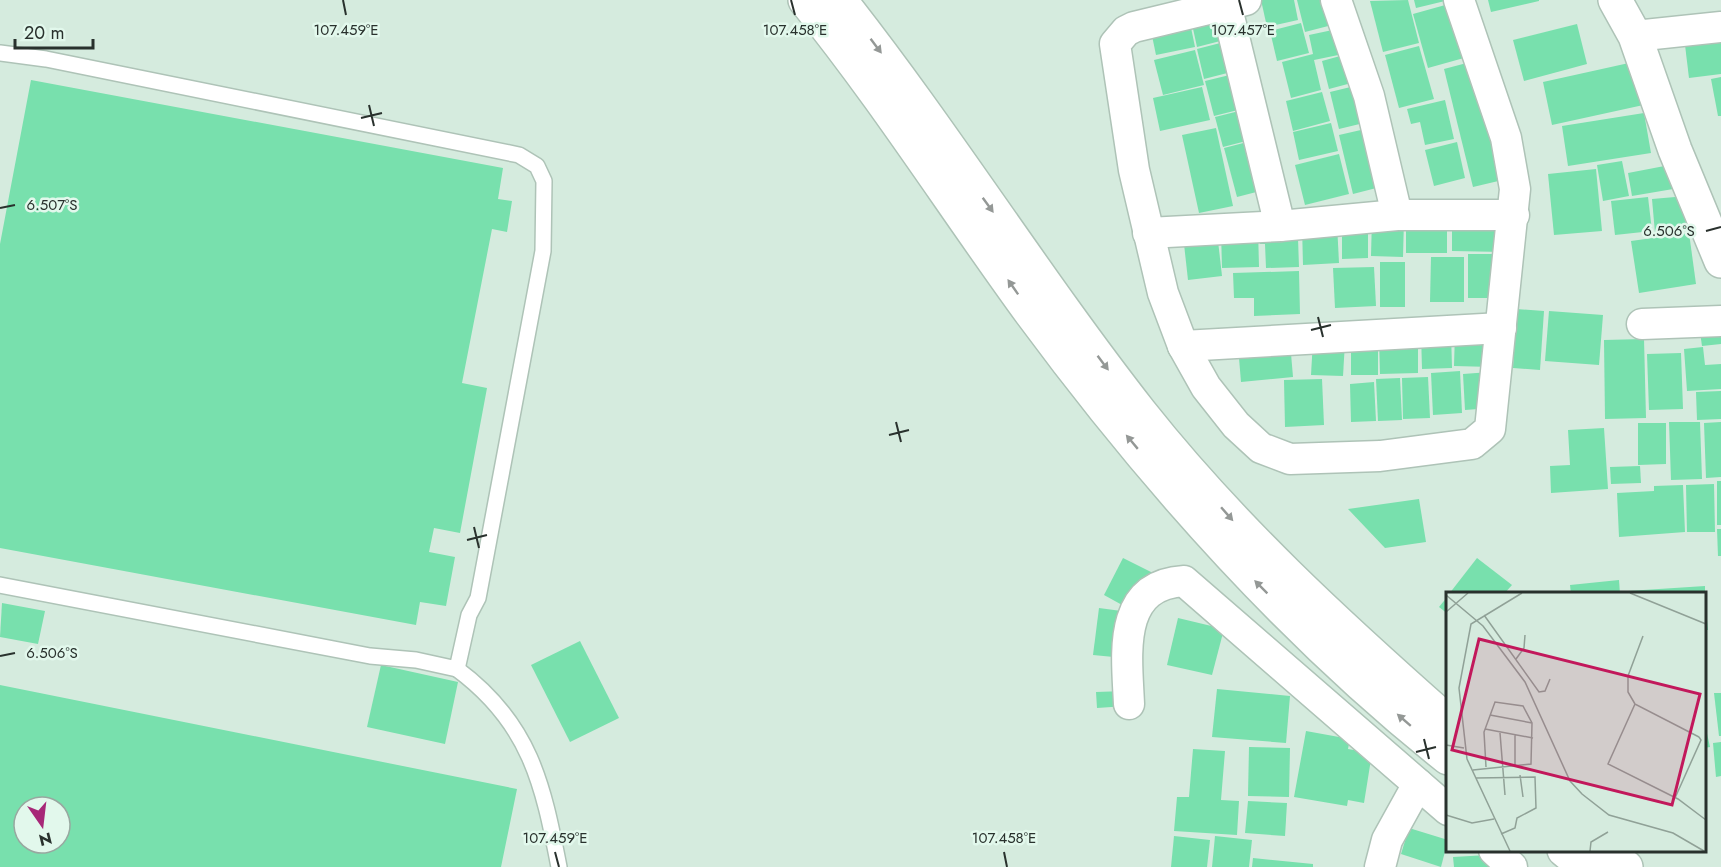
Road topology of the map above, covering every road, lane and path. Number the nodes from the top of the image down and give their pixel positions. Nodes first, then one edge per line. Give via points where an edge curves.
1 (805, 0) edge
2 (840, 0) edge
3 (1336, 0) edge
4 (1459, 0) edge
5 (1615, 0) edge
6 (1236, 2) edge
7 (1721, 27) edge
8 (1635, 36) junction
9 (0, 53) edge
10 (1396, 215) junction
11 (1514, 215) junction
12 (1280, 226) junction
13 (1148, 233) junction
14 (1721, 261) edge
15 (1721, 321) edge
16 (1642, 324) dead end
17 (1501, 328) junction
18 (1183, 346) junction
19 (0, 585) edge
20 (457, 669) junction
21 (1129, 704) dead end
22 (1446, 720) edge
23 (1446, 756) edge
24 (1418, 784) junction
25 (1446, 808) edge
26 (1496, 852) edge
27 (1566, 852) edge
28 (1607, 852) edge
29 (559, 867) edge
30 (1380, 867) edge
31 (1512, 867) edge
32 (1585, 867) edge
33 (1626, 867) edge

23 -> 1 main road via 1309,635 1206,532 1032,314 861,69
2 -> 22 main road via 1140,412 1240,527 1332,620
3 - 10 street via 1369,96
4 - 11 street via 1506,138 1515,189
5 - 8 main road
6 - 12 street
6 - 13 street via 1134,27 1115,44
7 - 8 street
8 - 14 main road via 1675,150
9 - 20 lane via 519,155 537,166 544,180 543,251 477,598 469,615
10 - 11 street
10 - 12 street
11 - 17 street
12 - 13 street
13 - 18 street via 1163,293
15 - 16 street
17 - 18 street
17 - 18 street via 1493,416 1483,438 1473,444 1380,456 1290,459 1262,448 1218,403
19 - 20 lane
20 - 29 lane via 495,703 528,748 547,804
21 - 24 street via 1128,628 1139,602 1169,582 1184,581
24 - 25 street
24 - 30 street via 1387,840
26 - 31 street
27 - 32 main road
28 - 33 main road

